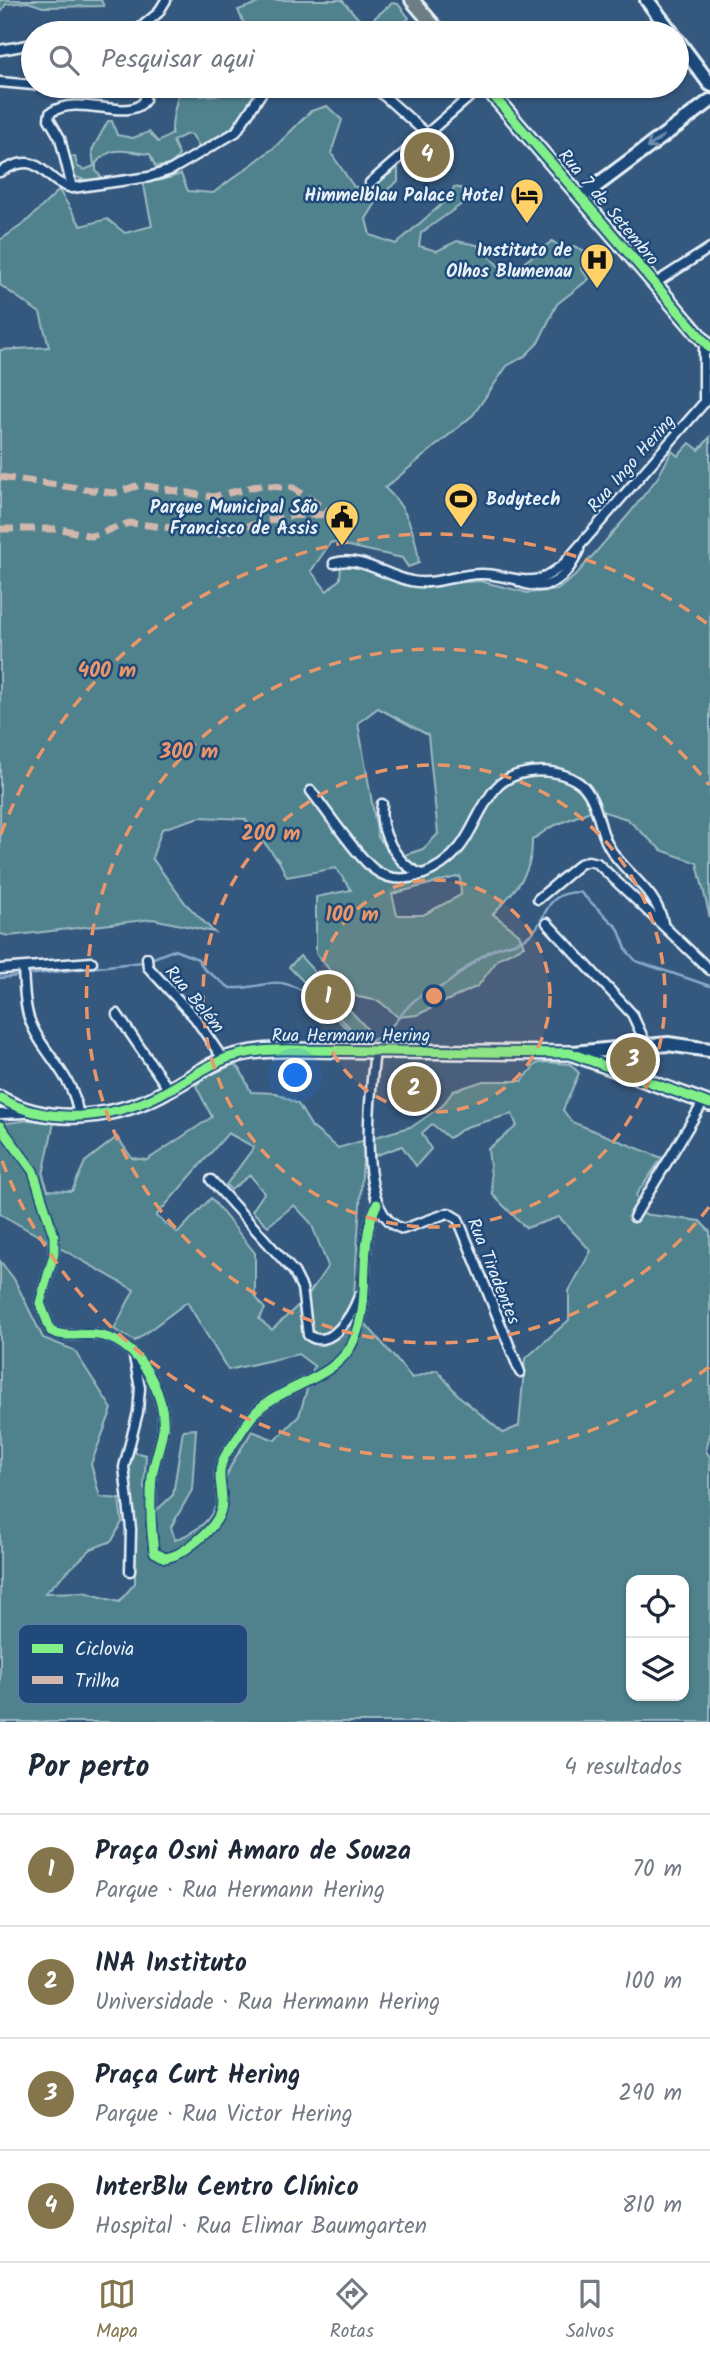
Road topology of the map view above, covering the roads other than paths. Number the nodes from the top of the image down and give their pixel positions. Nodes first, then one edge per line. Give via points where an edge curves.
1 (166, 0) edge
2 (412, 0) edge
3 (647, 0) edge
4 (148, 21) edge
5 (430, 21) edge
6 (663, 21) edge
7 (21, 46) edge
8 (0, 50) edge
9 (689, 56) edge
10 (0, 82) edge
11 (21, 84) edge
12 (710, 84) edge
13 (145, 98) edge
14 (258, 98) edge
15 (386, 98) edge
16 (470, 98) edge
17 (494, 98) edge
18 (710, 101) edge
19 (428, 135) junction
20 (0, 172) edge
21 (370, 183) dead end
22 (72, 188) junction
23 (581, 197) junction
24 (710, 248) edge
25 (654, 284) junction
26 (707, 345) edge
27 (710, 396) edge
28 (704, 404) junction
29 (334, 563) dead end
30 (311, 791) dead end
31 (382, 804) dead end
32 (423, 874) junction
33 (538, 899) dead end
34 (547, 923) dead end
35 (663, 923) junction
36 (92, 962) dead end
37 (147, 963) dead end
38 (0, 969) edge
39 (710, 970) edge
40 (24, 975) junction
41 (117, 1014) dead end
42 (646, 1044) junction
43 (612, 1048) junction
44 (375, 1050) junction
45 (710, 1050) edge
46 (570, 1053) junction
47 (223, 1059) junction
48 (607, 1066) junction
49 (169, 1090) junction
50 (0, 1098) edge
51 (707, 1102) edge
52 (35, 1113) junction
53 (0, 1114) edge
54 (78, 1115) junction
55 (0, 1126) edge
56 (211, 1180) dead end
57 (377, 1204) junction
58 (634, 1217) dead end
59 (362, 1290) junction
60 (134, 1355) junction
61 (520, 1372) dead end
62 (130, 1572) dead end

1 - 4 street
2 - 5 main road
3 - 6 street
7 - 8 street
9 - 12 street
10 - 11 street
13 - 22 street via 136,108 81,104 50,113
14 - 22 street via 236,132 172,170
15 - 19 street
16 - 19 street
17 - 23 main road, Rua 7 de Setembro
18 -> 23 street
19 - 21 street
20 - 22 street via 33,164
23 - 25 main road, Rua 7 de Setembro
24 - 25 street
25 - 26 main road, Rua 7 de Setembro
26 - 28 street
27 - 28 street, Rua Ingo Hering
28 - 29 street, Rua Ingo Hering via 582,544 547,577 513,580 483,573 424,583 345,560
30 - 32 street via 375,870 398,878
31 - 32 street via 381,823 390,841 408,867
32 - 35 street via 459,849 485,802 505,780 530,772 563,775 583,787 592,800 608,846 660,908
33 - 35 street via 587,861 597,863
34 - 42 street via 632,1014
35 - 39 street
36 - 40 street
37 - 47 street, Rua Belém
38 - 40 street
40 - 54 street via 30,1021 66,1079
41 - 49 street
42 - 43 street
42 - 45 street
43 - 46 street
43 - 48 street
44 - 46 street, Rua Hermann Hering
44 - 47 street, Rua Hermann Hering via 281,1049
44 - 57 street via 370,1160
46 - 48 street, Rua Hermann Hering
47 - 49 street, Rua Hermann Hering
48 - 51 street, Rua Hermann Hering
49 - 54 street, Rua Hermann Hering via 124,1111
50 - 52 street, Rua Hermann Hering
51 - 58 street
52 - 53 street
52 - 54 street, Rua Hermann Hering
55 - 60 street via 33,1171 54,1236 54,1254 40,1303 44,1320 58,1335 105,1336
56 - 59 street via 293,1272 302,1288 307,1330 313,1338 330,1336 342,1326 354,1312
57 - 59 street via 366,1234
57 - 61 street, Rua Tiradentes via 387,1219 403,1229 448,1213 458,1219
59 - 60 street via 359,1326 345,1354 253,1416 222,1460 221,1516 183,1552 165,1559 154,1552 151,1535 152,1476 163,1415 146,1371
60 - 62 street via 140,1388 138,1412 124,1467

